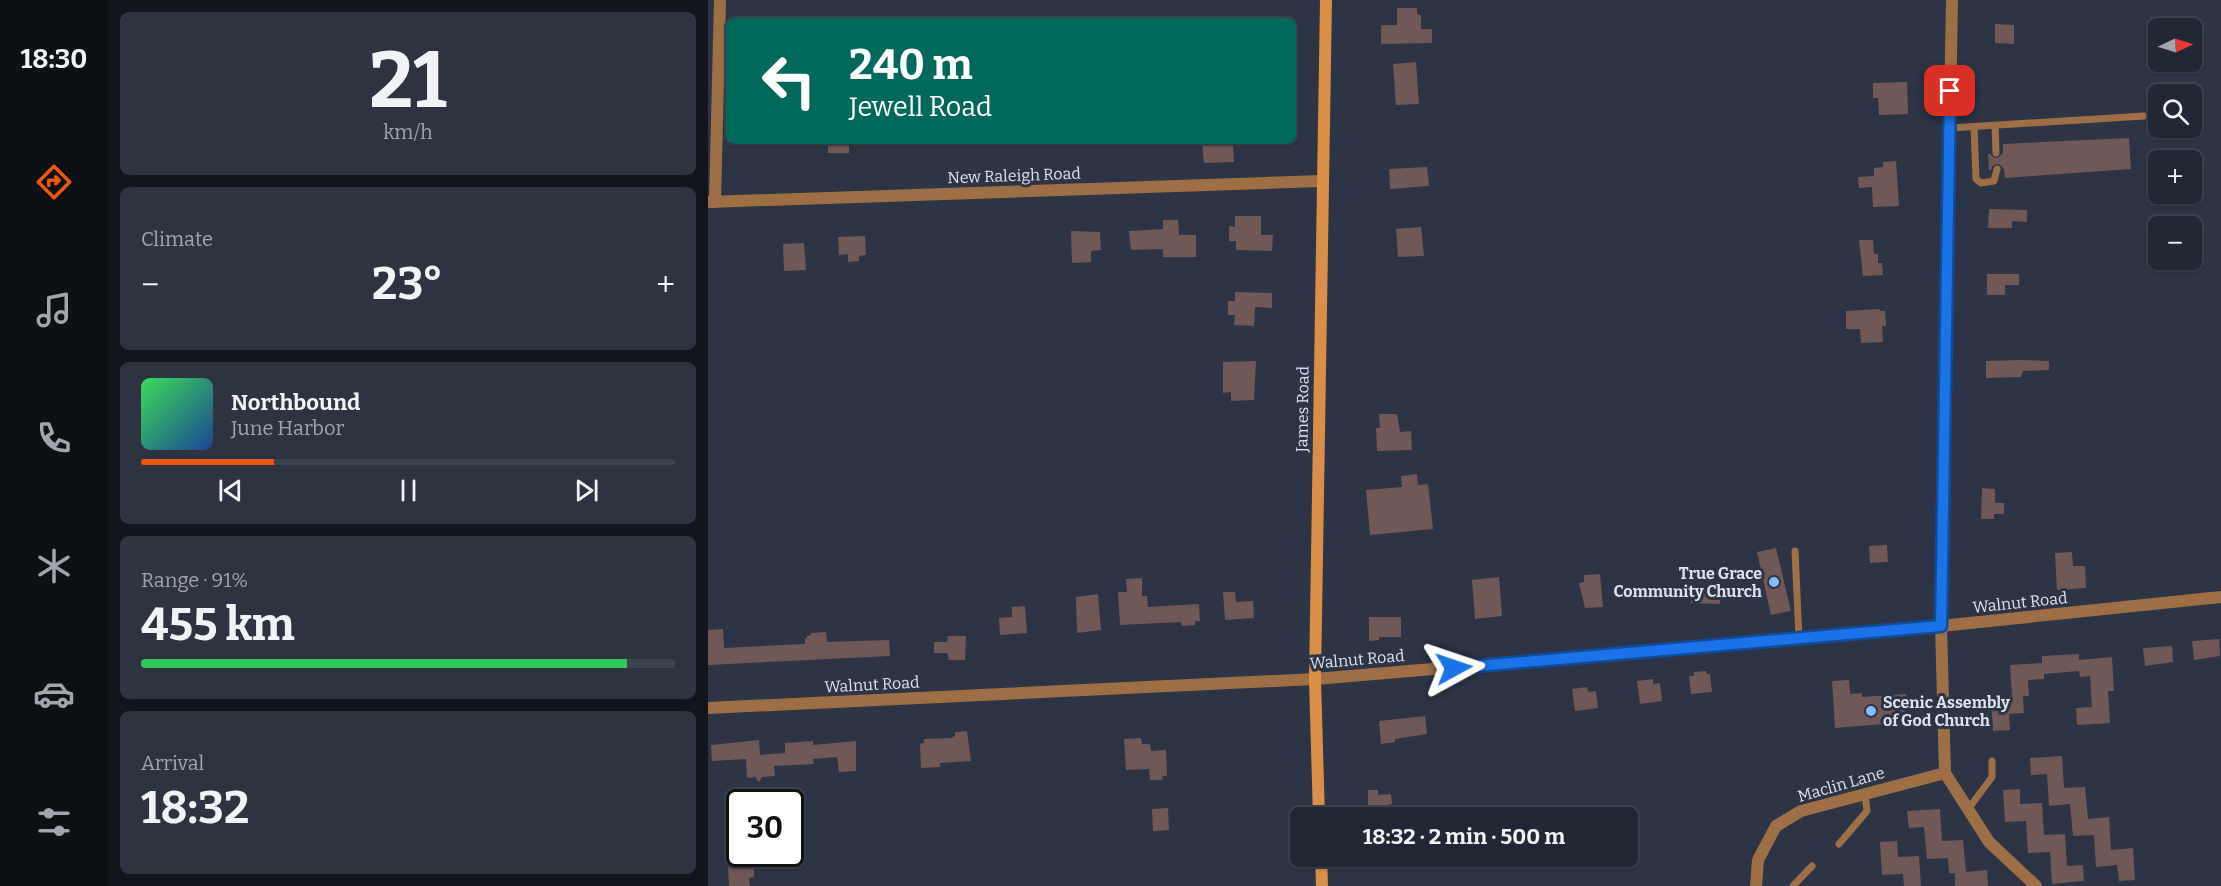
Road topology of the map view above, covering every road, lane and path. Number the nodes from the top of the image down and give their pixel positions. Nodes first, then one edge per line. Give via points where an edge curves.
1 (720, 0) edge
2 (1326, 0) edge
3 (1952, 0) edge
4 (2144, 116) dead end
5 (1995, 126) junction
6 (1974, 127) junction
7 (1949, 128) junction
8 (1996, 153) dead end
9 (1996, 169) dead end
10 (1321, 181) junction
11 (712, 202) edge
12 (1795, 551) dead end
13 (2221, 597) edge
14 (1941, 626) junction
15 (1799, 638) junction
16 (1315, 679) junction
17 (708, 708) edge
18 (1992, 761) dead end
19 (1946, 772) junction
20 (1865, 794) junction
21 (1319, 807) edge
22 (1969, 808) junction
23 (1839, 844) dead end
24 (1812, 866) dead end
25 (1321, 867) edge
26 (1322, 886) edge
27 (1756, 886) edge
28 (1793, 886) edge
29 (2036, 886) edge

1 - 11 street
2 - 10 main road, James Road
3 - 7 street
4 - 5 lane
5 - 6 lane
5 - 8 lane
6 - 7 lane
6 - 9 lane via 1976,179 1981,183 1994,181
7 - 14 street
10 - 11 street, New Raleigh Road
10 - 16 main road, James Road
12 - 15 lane
13 - 14 street, Walnut Road
14 - 15 street, Walnut Road
14 - 19 street
15 - 16 street, Walnut Road
16 - 17 street, Walnut Road
16 - 21 main road, James Road
18 - 22 lane via 1992,777
19 - 20 street, Maclin Lane
19 - 22 street
20 - 23 lane via 1867,811
20 - 27 street, Maclin Lane via 1801,811 1776,826 1758,861
22 - 29 street via 1989,842
24 - 28 lane
25 - 26 main road

